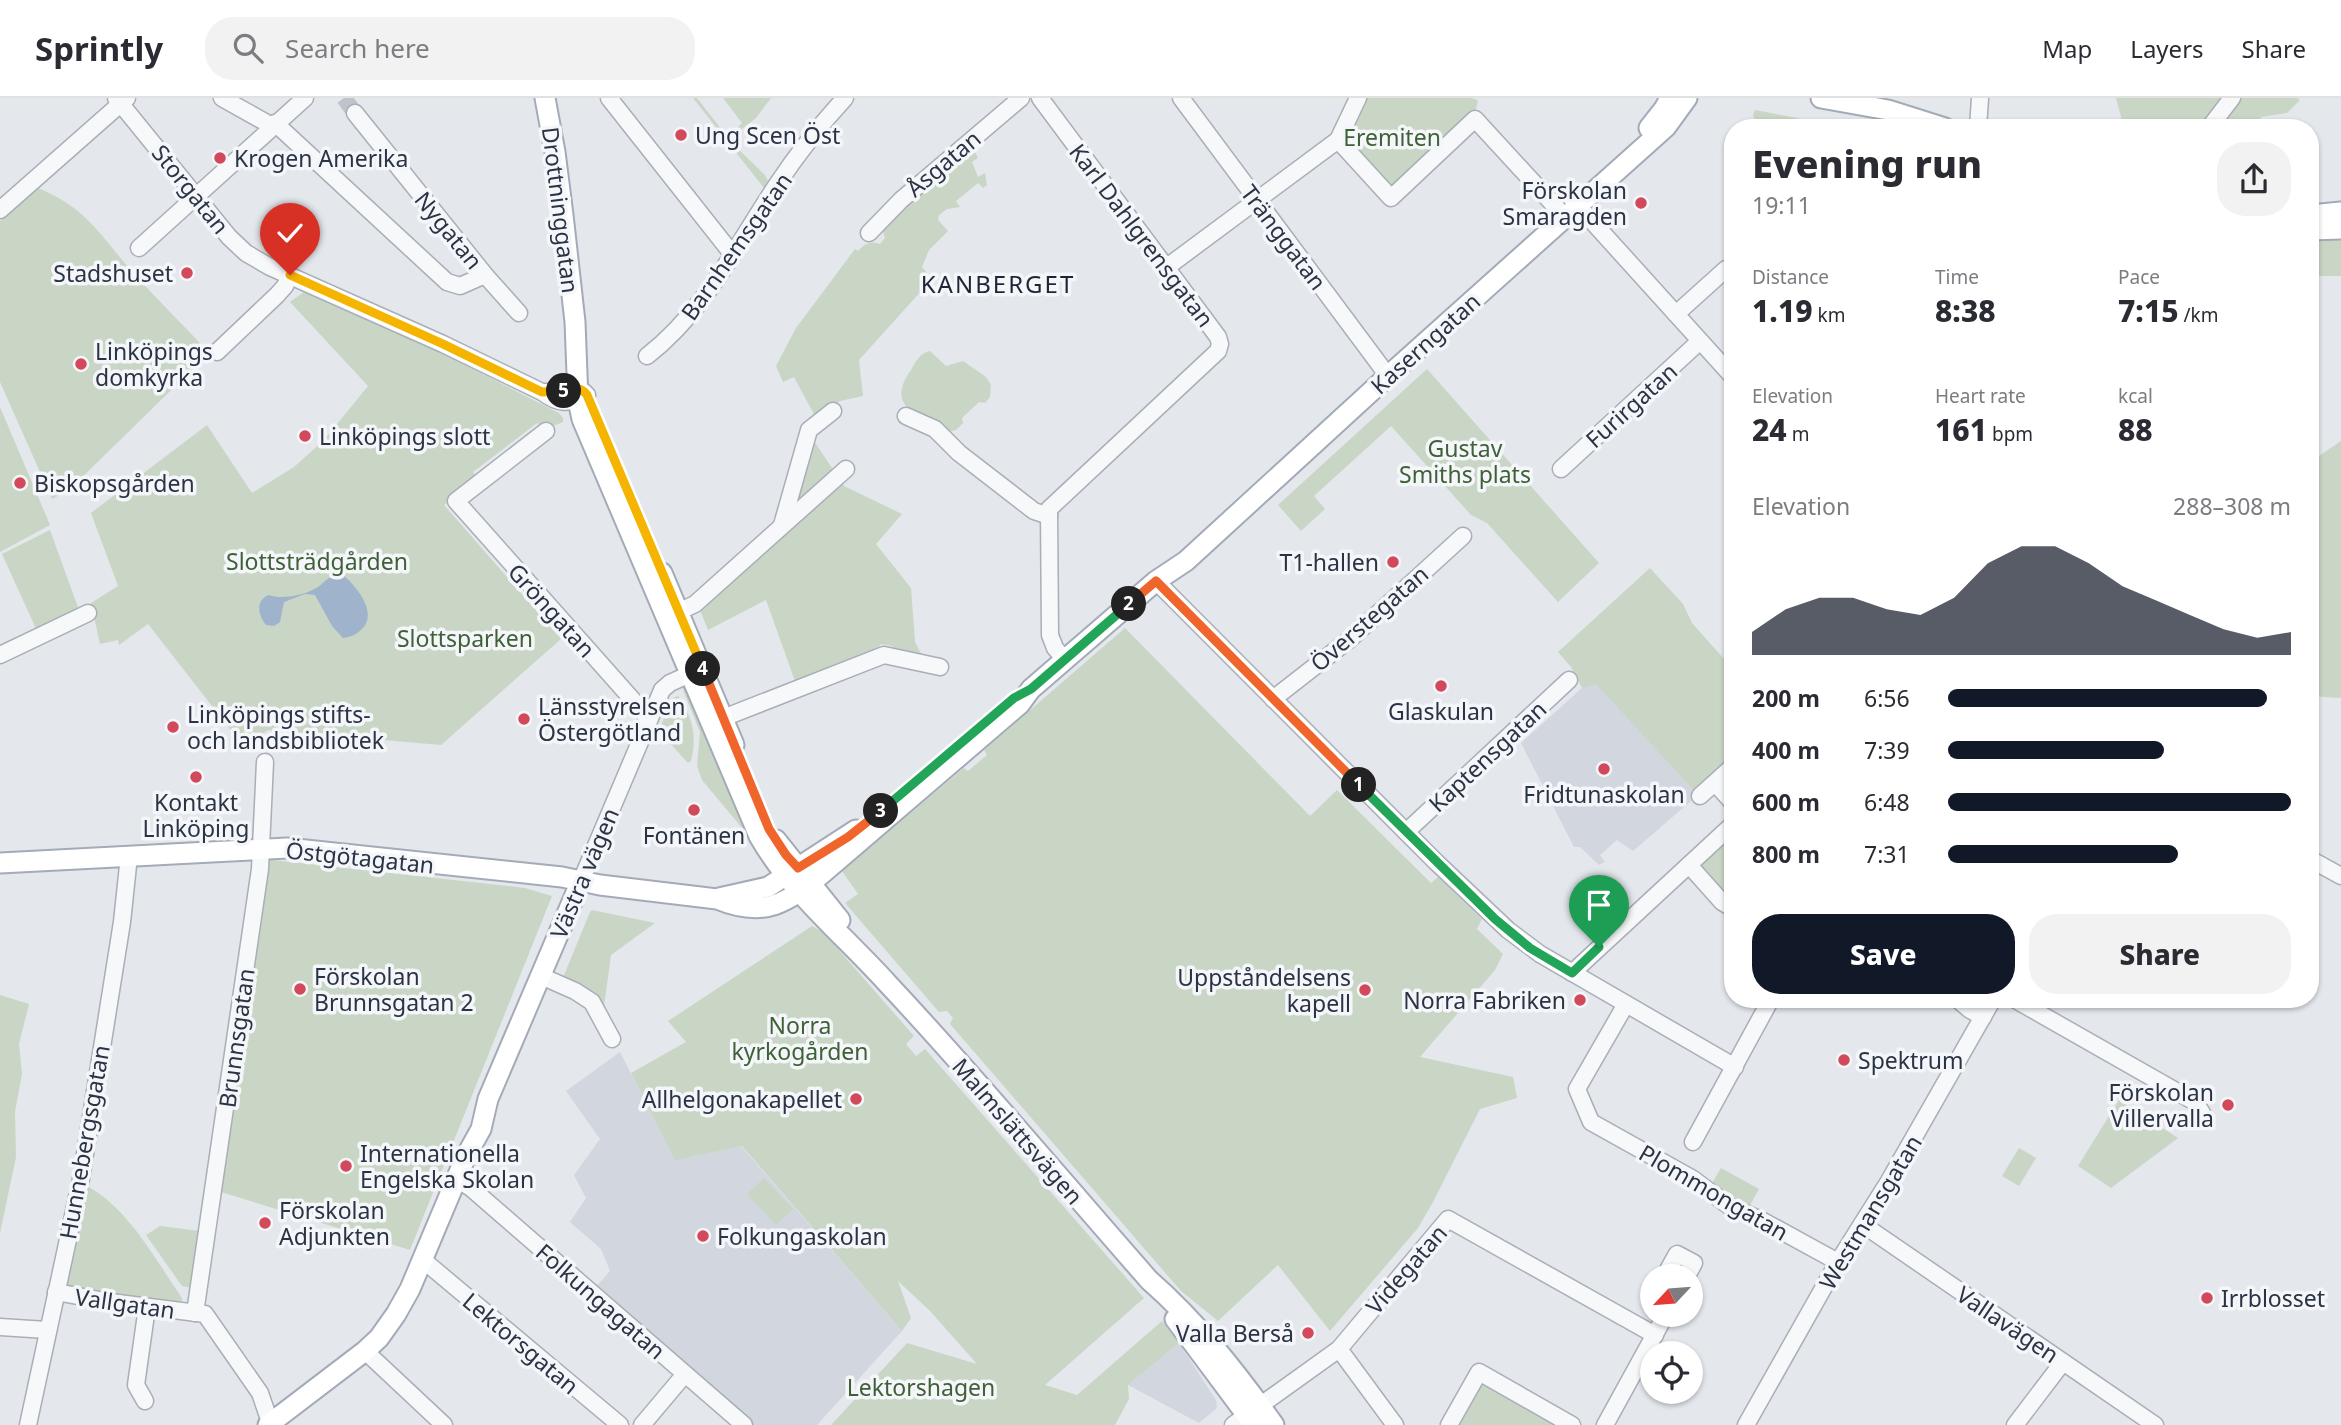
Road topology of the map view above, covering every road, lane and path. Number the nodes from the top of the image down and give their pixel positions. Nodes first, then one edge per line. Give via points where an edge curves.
1 (222, 98) edge
2 (305, 98) edge
3 (545, 98) edge
4 (609, 98) edge
5 (845, 98) edge
6 (1021, 98) edge
7 (1040, 98) edge
8 (1181, 98) edge
9 (1358, 98) edge
10 (1670, 98) edge
11 (1687, 98) edge
12 (1821, 98) edge
13 (1980, 98) edge
14 (2232, 98) edge
15 (121, 100) edge
16 (355, 113) tunnel mouth
17 (1886, 119) edge
18 (1916, 119) edge
19 (1979, 119) edge
20 (2216, 119) edge
21 (274, 124) junction
22 (1338, 140) junction
23 (195, 196) junction
24 (1256, 200) junction
25 (1568, 208) junction
26 (0, 210) edge
27 (2341, 212) edge
28 (2319, 214) edge
29 (2341, 229) edge
30 (2319, 230) edge
31 (869, 233) dead end
32 (139, 248) dead end
33 (733, 255) junction
34 (1167, 267) junction
35 (1724, 271) edge
36 (290, 275) junction
37 (485, 275) junction
38 (519, 313) dead end
39 (1676, 314) junction
40 (1700, 341) junction
41 (217, 352) dead end
42 (647, 356) dead end
43 (1724, 367) edge
44 (1385, 373) junction
45 (581, 395) junction
46 (833, 411) dead end
47 (906, 416) dead end
48 (546, 431) dead end
49 (846, 468) dead end
50 (1560, 469) dead end
51 (1049, 516) junction
52 (782, 525) junction
53 (1463, 536) dead end
54 (1156, 581) junction
55 (678, 612) junction
56 (88, 613) dead end
57 (0, 655) edge
58 (1065, 660) junction
59 (940, 667) dead end
60 (696, 671) junction
61 (1569, 680) dead end
62 (1031, 689) junction
63 (1273, 699) junction
64 (723, 718) junction
65 (648, 719) junction
66 (265, 762) dead end
67 (1724, 774) edge
68 (1715, 783) junction
69 (1724, 793) edge
70 (1700, 796) dead end
71 (1406, 832) junction
72 (1724, 832) edge
73 (261, 849) junction
74 (129, 856) junction
75 (0, 863) edge
76 (2319, 864) edge
77 (1689, 865) junction
78 (2341, 877) edge
79 (798, 880) junction
80 (581, 881) junction
81 (717, 899) junction
82 (1724, 903) edge
83 (1572, 973) junction
84 (541, 976) junction
85 (1626, 1004) junction
86 (1766, 1008) edge
87 (1967, 1008) edge
88 (1988, 1008) edge
89 (2030, 1008) edge
90 (1983, 1017) junction
91 (612, 1039) dead end
92 (1735, 1066) junction
93 (2202, 1113) dead end
94 (1693, 1142) dead end
95 (456, 1179) junction
96 (1862, 1224) junction
97 (423, 1260) junction
98 (1838, 1262) junction
99 (1671, 1264) edge
100 (1693, 1264) edge
101 (56, 1292) junction
102 (147, 1307) junction
103 (195, 1313) junction
104 (0, 1327) edge
105 (1659, 1327) edge
106 (47, 1330) junction
107 (1655, 1335) junction
108 (1339, 1349) junction
109 (365, 1351) junction
110 (2063, 1362) junction
111 (685, 1374) junction
112 (145, 1401) dead end
113 (1248, 1418) edge
114 (270, 1424) edge
115 (28, 1425) edge
116 (444, 1425) edge
117 (620, 1425) edge
118 (642, 1425) edge
119 (744, 1425) edge
120 (1274, 1425) edge
121 (1395, 1425) edge
122 (1449, 1425) edge
123 (1572, 1425) edge
124 (1605, 1425) edge
125 (1746, 1425) edge
126 (2015, 1425) edge
127 (2155, 1425) edge

1 - 21 street
2 - 21 street
3 - 45 main road, Drottninggatan
4 - 33 street
5 - 33 street, Barnhemsgatan via 777,184
6 - 31 street, Åsgatan
7 - 34 street, Karl Dahlgrensgatan
8 - 24 street, Tränggatan
9 - 22 street
10 - 25 main road, Kaserngatan via 1652,124
11 - 25 main road, Kaserngatan via 1666,127
12 - 17 main road
12 - 18 main road
13 - 19 street
14 - 20 street
15 - 23 street, Storgatan
15 - 26 street
16 - 37 street, Nygatan
21 - 23 street
21 - 37 street via 447,282 460,286
22 - 24 street
22 - 25 street via 1391,198 1475,119
23 - 32 street
23 - 36 street, Storgatan via 246,253
24 - 34 street
24 - 44 street, Tränggatan
25 - 39 street
25 - 44 main road, Kaserngatan
27 - 28 main road
29 - 30 main road
33 - 42 street, Barnhemsgatan via 706,297
34 - 51 street, Karl Dahlgrensgatan via 1218,337 1220,348 1049,509
35 - 39 street
36 - 41 street via 277,295
36 - 45 street, Storgatan via 542,392
37 - 38 street, Nygatan
39 - 40 street
40 - 43 street
40 - 50 street, Furirgatan
44 - 54 main road, Kaserngatan via 1186,561
45 - 55 main road
45 - 60 main road via 582,419
46 - 52 street via 809,430
47 - 51 street via 935,429 1034,512
48 - 65 street, Gröngatan via 456,501
49 - 52 street
51 - 58 street via 1050,635
52 - 55 street via 695,604
53 - 63 street, Överstegatan via 1350,639
54 - 58 main road, Kaserngatan
54 - 63 street
55 - 60 main road
56 - 57 street
58 - 62 main road, Kaserngatan
59 - 64 street via 884,655
60 - 64 main road
60 - 65 street, Västra vägen via 662,690
60 - 79 main road via 759,836
61 - 71 street, Kaptensgatan
62 - 79 main road, Kaserngatan via 1014,698
62 - 79 main road, Kaserngatan via 1020,704
63 - 71 street
64 - 79 main road via 769,829
65 - 80 street, Västra vägen
66 - 73 street, Brunnsgatan
67 - 68 street
68 - 69 street
68 - 70 street
71 - 83 street via 1495,919 1530,948
72 - 77 street
73 - 74 main road, Östgötagatan
73 - 80 main road, Östgötagatan
73 - 103 street, Brunnsgatan
74 - 75 main road, Östgötagatan
74 - 101 street, Hunnebergsgatan via 81,1179
76 - 78 street
77 - 82 street
77 - 83 street
79 - 81 main road, Östgötagatan
79 - 81 main road, Östgötagatan via 775,906 751,908
79 - 113 main road, Malmslättsvägen via 1149,1280
80 - 81 main road, Östgötagatan
80 - 84 main road, Västra vägen
83 - 85 street
84 - 91 street via 592,1002
84 - 95 main road, Västra vägen via 488,1099 481,1129
85 - 92 street
85 - 98 street, Plommongatan via 1577,1088 1591,1122 1693,1179 1729,1206
86 - 92 street
87 - 90 street
88 - 90 street, Westmansgatan
89 - 93 street via 2195,1102
90 - 96 street, Westmansgatan
92 - 94 street
95 - 97 main road, Västra vägen
95 - 111 street, Folkungagatan
96 - 98 street, Westmansgatan
96 - 110 street, Vallavägen
97 - 109 main road, Västra vägen via 396,1314
97 - 117 street, Lektorsgatan
98 - 125 street, Westmansgatan
99 - 100 street via 1677,1254
101 - 102 street, Vallgatan
101 - 106 street, Hunnebergsgatan
102 - 103 street, Vallgatan
102 - 112 street via 136,1385
103 - 114 street via 205,1314 260,1393
104 - 106 street, Vallgatan
105 - 107 street
106 - 115 street, Hunnebergsgatan
107 - 108 street, Videgatan via 1448,1219
107 - 124 street
108 - 113 street, Videgatan
108 - 121 street
109 - 114 main road, Västra vägen
109 - 116 street
110 - 126 street
110 - 127 street, Vallavägen
111 - 118 street
111 - 119 street, Folkungagatan
113 - 120 main road, Malmslättsvägen
122 - 123 street via 1479,1372

